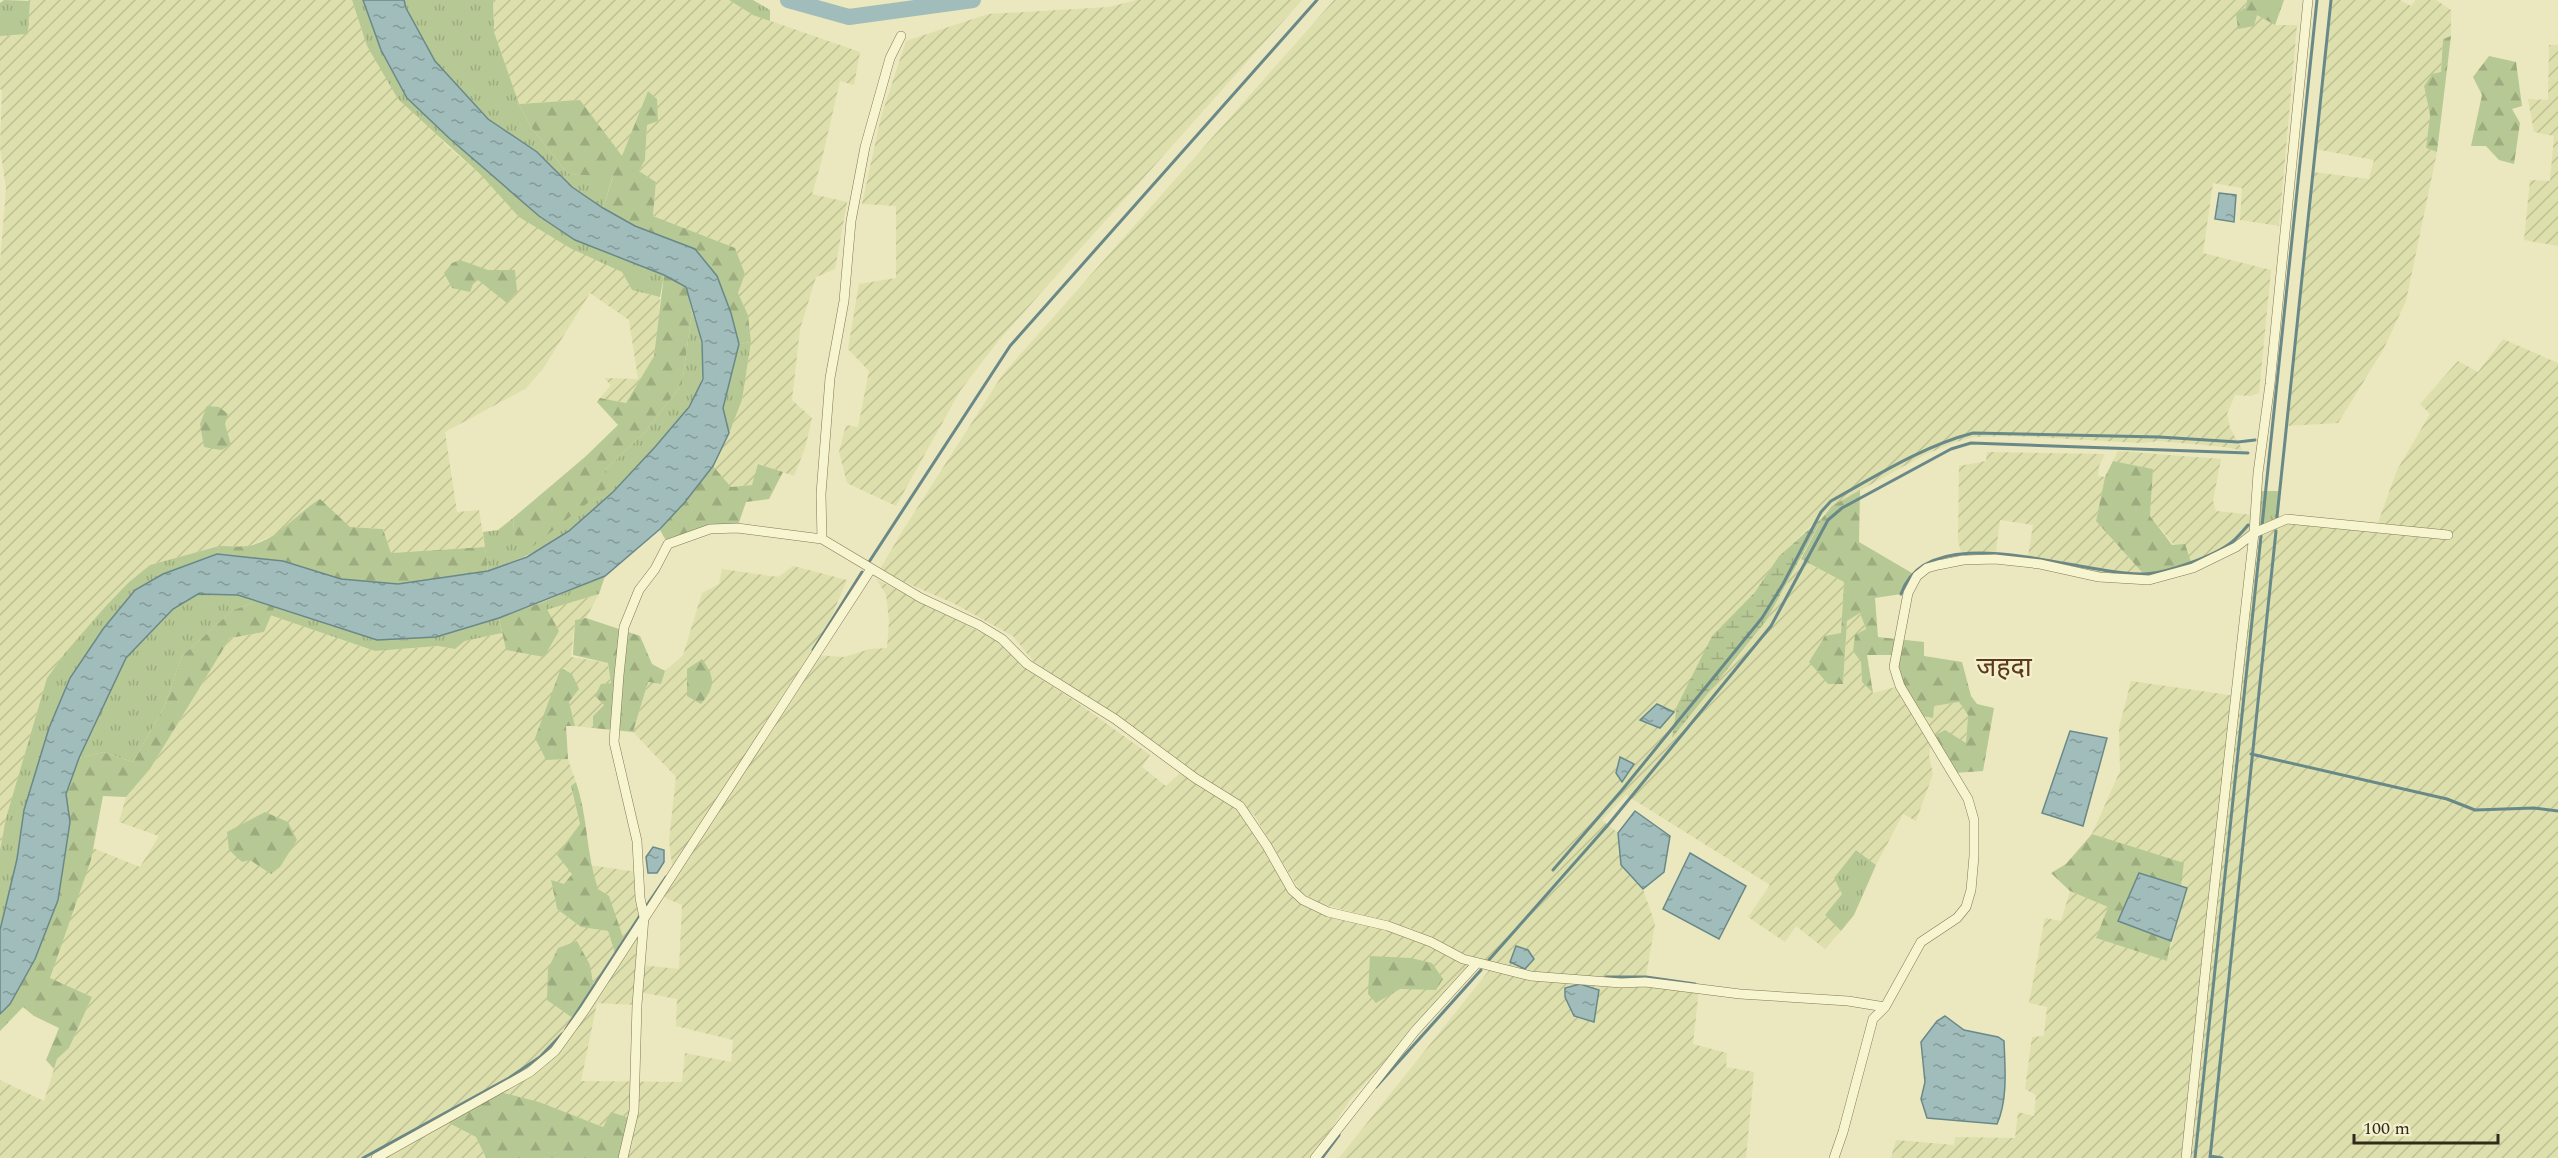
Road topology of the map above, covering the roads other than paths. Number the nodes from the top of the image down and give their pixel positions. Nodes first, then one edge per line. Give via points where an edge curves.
1 (2308, 0) edge
2 (902, 36) dead end
3 (2254, 533) junction
4 (2448, 535) dead end
5 (822, 539) junction
6 (871, 569) junction
7 (644, 917) junction
8 (1477, 963) junction
9 (1885, 1007) junction
10 (375, 1158) edge
11 (623, 1158) edge
12 (1315, 1158) edge
13 (1834, 1158) edge
14 (2187, 1158) edge

1 - 3 street
2 - 5 street via 890,58 865,147 851,221 844,301 830,378 821,494
3 - 4 street via 2287,519
3 - 9 street via 2236,547 2193,568 2149,580 2099,577 1995,559 1938,565 1917,576 1908,593 1894,667 1900,686 1968,800 1974,820 1974,856 1966,907 1957,918 1921,942
3 - 14 street
5 - 6 street
5 - 7 street via 737,528 710,529 668,544 639,590 624,627 614,742 637,841
6 - 7 street
6 - 8 street via 1002,639 1027,664 1240,806 1292,890 1303,900 1328,912 1388,926
7 - 10 street via 555,1051 530,1072
7 - 11 street via 634,1111
8 - 9 street via 1531,976 1645,982
8 - 12 street via 1415,1031
9 - 13 street via 1873,1019

